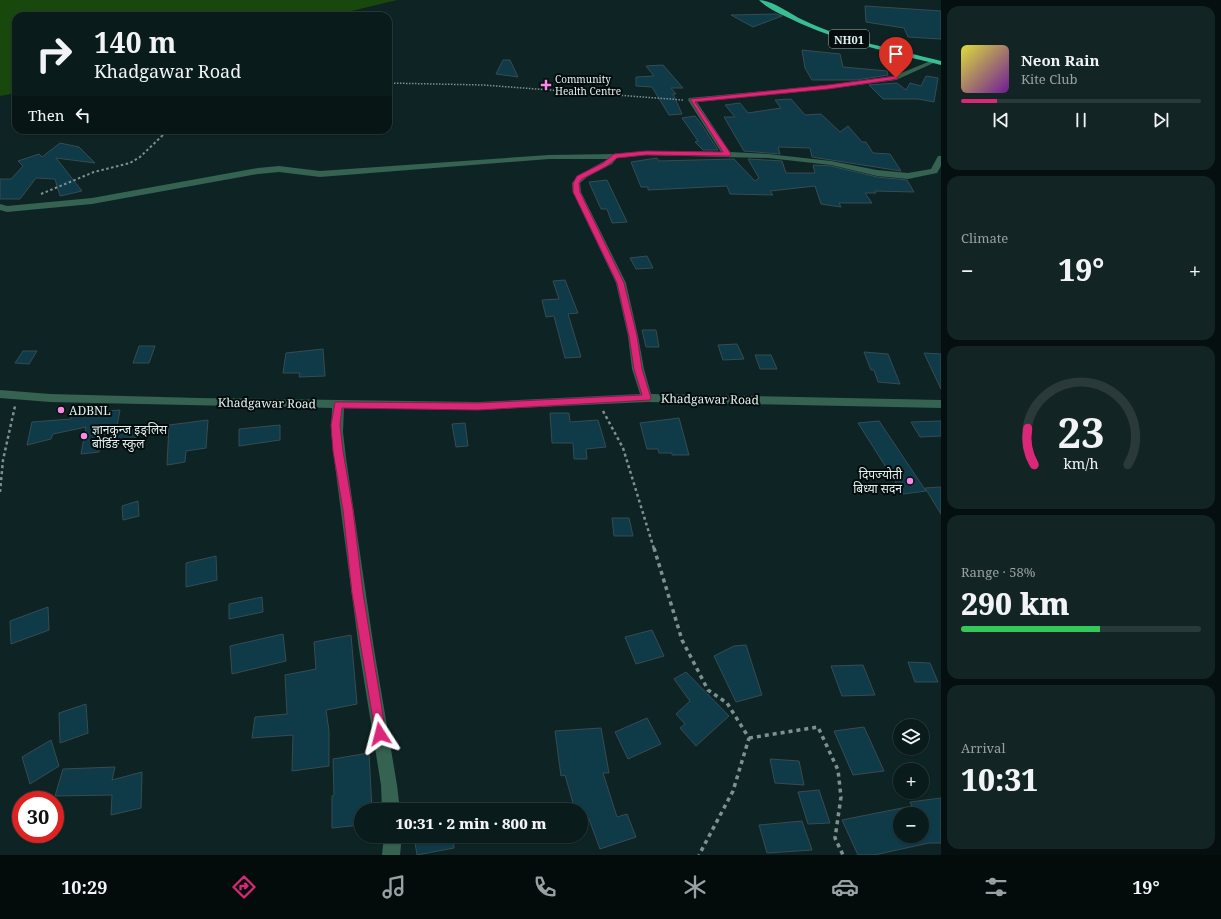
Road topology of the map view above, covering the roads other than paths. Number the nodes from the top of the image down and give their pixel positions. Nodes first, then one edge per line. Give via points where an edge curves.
1 (762, 0) edge
2 (938, 62) edge
3 (727, 154) junction
4 (614, 156) junction
5 (941, 158) edge
6 (0, 207) edge
7 (0, 394) edge
8 (647, 398) junction
9 (338, 404) junction
10 (941, 404) edge
11 (390, 803) edge
12 (393, 843) edge
13 (392, 855) edge

1 - 2 highway, NH01 via 777,10 825,31
2 - 3 street via 896,78 692,100
3 - 4 street via 646,153
3 - 5 street via 831,163 877,173 908,176 934,171
4 - 6 street via 549,157 320,174 279,169 92,201 7,209
4 - 8 street via 580,178 576,183 577,192 621,283 638,369
7 - 9 street, Khadgawar Road via 74,399
8 - 9 street, Khadgawar Road via 478,406
8 - 10 street, Khadgawar Road
9 - 11 street via 338,451
12 - 13 street

